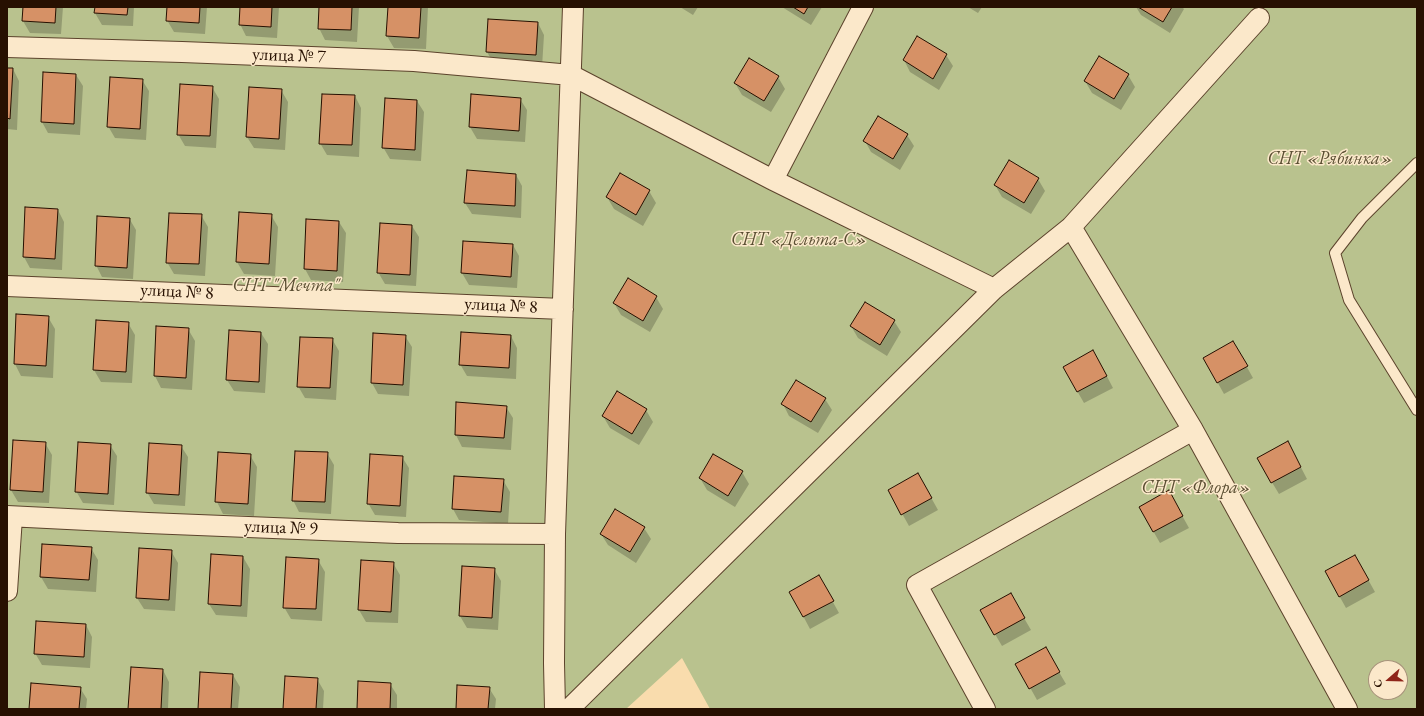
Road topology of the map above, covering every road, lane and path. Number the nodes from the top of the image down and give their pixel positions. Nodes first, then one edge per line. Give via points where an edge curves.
1 (573, 7) edge
2 (863, 7) edge
3 (1259, 18) dead end
4 (7, 48) edge
5 (571, 75) junction
6 (1417, 163) edge
7 (773, 180) junction
8 (1071, 227) junction
9 (7, 286) edge
10 (994, 289) junction
11 (563, 309) junction
12 (1417, 410) edge
13 (1193, 430) junction
14 (10, 517) edge
15 (555, 534) junction
16 (7, 591) edge
17 (555, 709) edge
18 (569, 709) edge
19 (985, 709) edge
20 (1347, 709) edge

1 - 5 street
2 - 7 street
3 - 8 street
4 - 5 street, улица № 7 via 414,61
5 - 7 street
5 - 11 street
6 - 12 lane via 1362,218 1335,253 1349,300
7 - 10 street
8 - 10 street
8 - 13 street
9 - 11 street, улица № 8
10 - 18 street
11 - 15 street
13 - 19 street via 917,585
13 - 20 street
14 - 15 street, улица № 9 via 398,533
14 - 16 street
15 - 17 street

